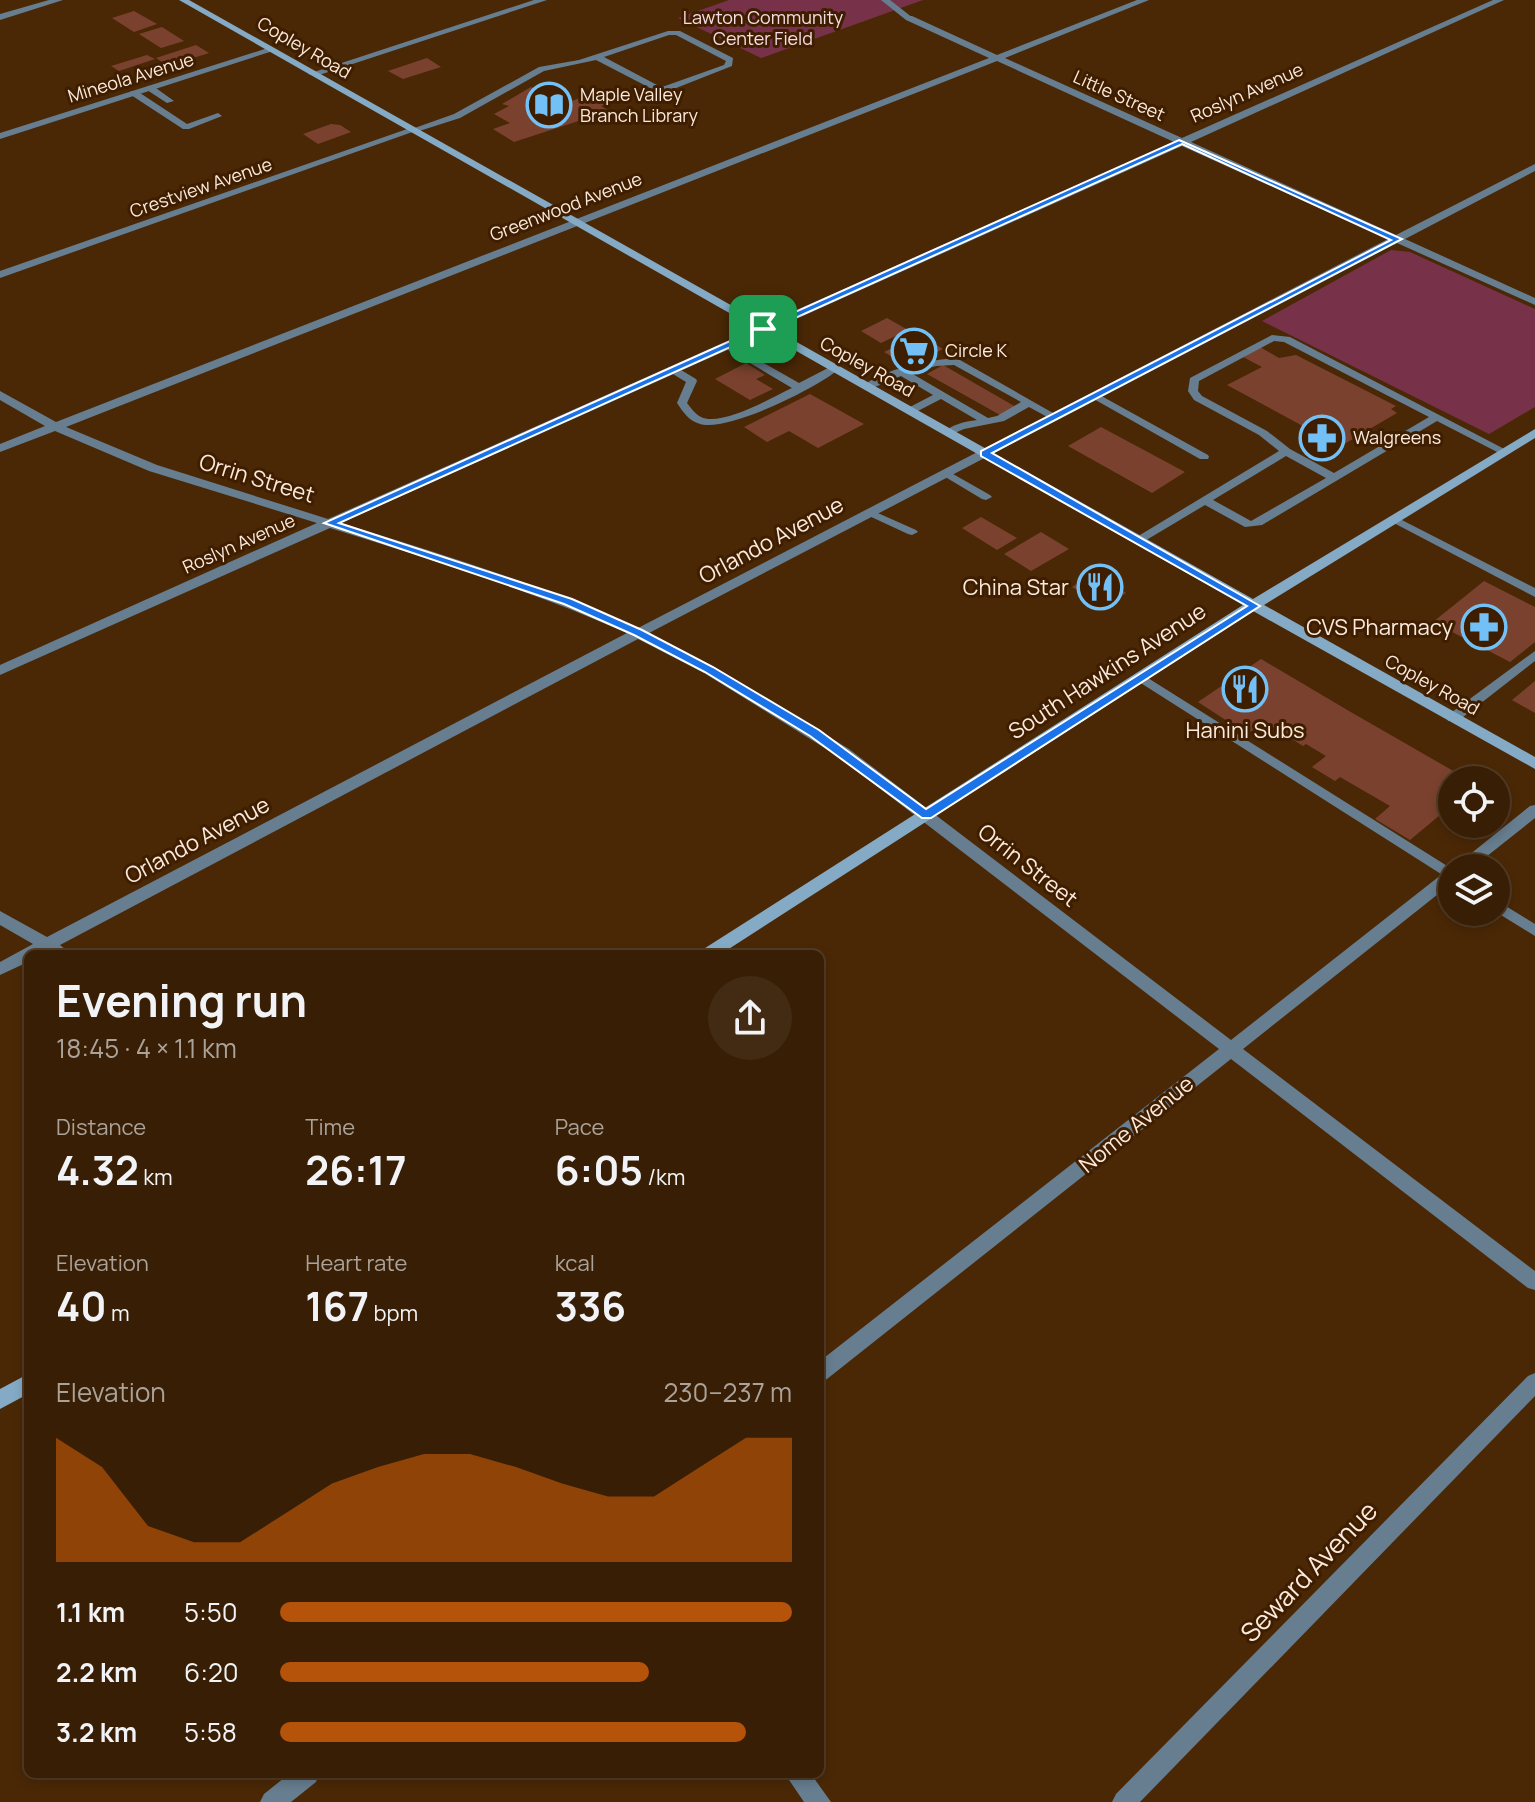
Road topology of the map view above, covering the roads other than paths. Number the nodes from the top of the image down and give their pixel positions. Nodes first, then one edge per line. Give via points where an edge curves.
1 (59, 0) edge
2 (185, 0) edge
3 (543, 0) edge
4 (885, 0) edge
5 (1145, 0) edge
6 (1500, 0) edge
7 (0, 17) edge
8 (909, 18) joint
9 (271, 50) junction
10 (597, 57) junction
11 (996, 58) junction
12 (313, 74) junction
13 (150, 88) junction
14 (134, 93) junction
15 (170, 101) dead end
16 (218, 116) dead end
17 (413, 130) junction
18 (0, 136) edge
19 (1182, 141) junction
20 (1535, 167) edge
21 (575, 222) junction
22 (1398, 239) junction
23 (0, 275) edge
24 (1535, 302) edge
25 (763, 329) junction
26 (727, 345) junction
27 (672, 369) junction
28 (834, 369) junction
29 (905, 374) junction
30 (798, 387) junction
31 (866, 387) junction
32 (0, 395) edge
33 (941, 395) junction
34 (1096, 396) junction
35 (1029, 402) junction
36 (910, 411) junction
37 (1055, 417) junction
38 (1437, 417) junction
39 (986, 421) junction
40 (55, 427) junction
41 (948, 433) junction
42 (1535, 433) edge
43 (0, 448) edge
44 (1286, 451) junction
45 (1505, 452) junction
46 (984, 453) junction
47 (1204, 457) dead end
48 (946, 473) junction
49 (1335, 478) junction
50 (986, 497) dead end
51 (1204, 500) junction
52 (871, 513) junction
53 (1394, 519) junction
54 (329, 523) junction
55 (912, 532) dead end
56 (1139, 540) junction
57 (1535, 593) edge
58 (1255, 606) junction
59 (638, 633) junction
60 (1535, 655) edge
61 (0, 670) edge
62 (1140, 677) junction
63 (1453, 718) junction
64 (1535, 764) edge
65 (1535, 810) edge
66 (926, 815) junction
67 (1479, 854) edge
68 (1438, 867) edge
69 (1438, 887) edge
70 (1510, 914) edge
71 (0, 917) edge
72 (1535, 931) edge
73 (56, 949) edge
74 (714, 950) edge
75 (24, 957) edge
76 (0, 969) edge
77 (1230, 1049) junction
78 (1535, 1282) edge
79 (824, 1370) edge
80 (1535, 1382) edge
81 (24, 1385) edge
82 (0, 1400) edge
83 (303, 1778) edge
84 (799, 1778) edge
85 (272, 1802) edge
86 (819, 1802) edge
87 (1124, 1802) edge

1 - 7 street
2 - 9 main road, Copley Road
3 - 12 street
4 - 8 lane
5 - 11 street, Greenwood Avenue
6 - 19 street, Roslyn Avenue
8 - 11 street, Little Street
9 - 12 main road, Copley Road
9 - 13 street, Mineola Avenue
10 - 10 lane via 677,33 730,60 728,66 666,89
10 - 17 lane via 542,69 457,116
11 - 19 street, Little Street
11 - 21 street, Greenwood Avenue
12 - 17 main road, Copley Road
13 - 14 street, Mineola Avenue
13 - 15 lane
14 - 16 lane via 186,127
14 - 18 street, Mineola Avenue
17 - 21 main road, Copley Road
17 - 23 street, Crestview Avenue
19 - 22 street, Little Street
19 - 25 street, Roslyn Avenue
20 - 22 street, Orlando Avenue
21 - 25 main road, Copley Road
21 - 40 street, Greenwood Avenue
22 - 24 street, Little Street
22 - 34 street, Orlando Avenue
25 - 26 street, Roslyn Avenue
25 - 28 main road, Copley Road
26 - 27 street, Roslyn Avenue
26 - 30 lane
27 - 30 lane via 692,381 682,403 704,422 753,411
27 - 54 street, Roslyn Avenue
28 - 30 lane
28 - 31 main road, Copley Road
29 - 31 lane
29 - 33 lane
29 - 35 lane via 945,360 956,362
31 - 36 main road, Copley Road
32 - 40 street, Orrin Street
33 - 36 lane
33 - 39 lane
34 - 37 street, Orlando Avenue
34 - 47 lane
35 - 37 lane
35 - 39 lane
36 - 41 main road, Copley Road
37 - 46 street, Orlando Avenue
38 - 44 lane via 1286,339 1266,340 1194,380 1198,398
38 - 45 lane
38 - 49 lane
39 - 41 lane
40 - 43 street, Greenwood Avenue
40 - 54 street, Orrin Street via 153,468
41 - 46 main road, Copley Road
42 - 45 main road, South Hawkins Avenue
44 - 49 lane
44 - 51 lane
45 - 53 main road, South Hawkins Avenue
46 - 48 street, Orlando Avenue
46 - 56 main road, Copley Road
48 - 50 lane
48 - 52 street, Orlando Avenue
49 - 51 lane via 1249,525
51 - 56 lane
52 - 55 lane
52 - 59 street, Orlando Avenue
53 - 57 lane
53 - 58 main road, South Hawkins Avenue
54 - 59 street, Orrin Street via 568,602
54 - 61 street, Roslyn Avenue
56 - 58 main road, Copley Road
58 - 62 main road, South Hawkins Avenue
58 - 63 main road, Copley Road
59 - 66 street, Orrin Street via 814,733
59 - 73 street, Orlando Avenue
60 - 63 lane
62 - 66 main road, South Hawkins Avenue
62 - 68 lane
63 - 64 main road, Copley Road
65 - 67 street
66 - 74 main road, South Hawkins Avenue
66 - 77 street, Orrin Street
69 - 77 street, Nome Avenue
70 - 72 lane
71 - 73 street
75 - 76 street, Orlando Avenue
77 - 78 street, Orrin Street
77 - 79 street, Nome Avenue
80 - 87 street, Seward Avenue
81 - 82 main road
83 - 85 street
84 - 86 street

